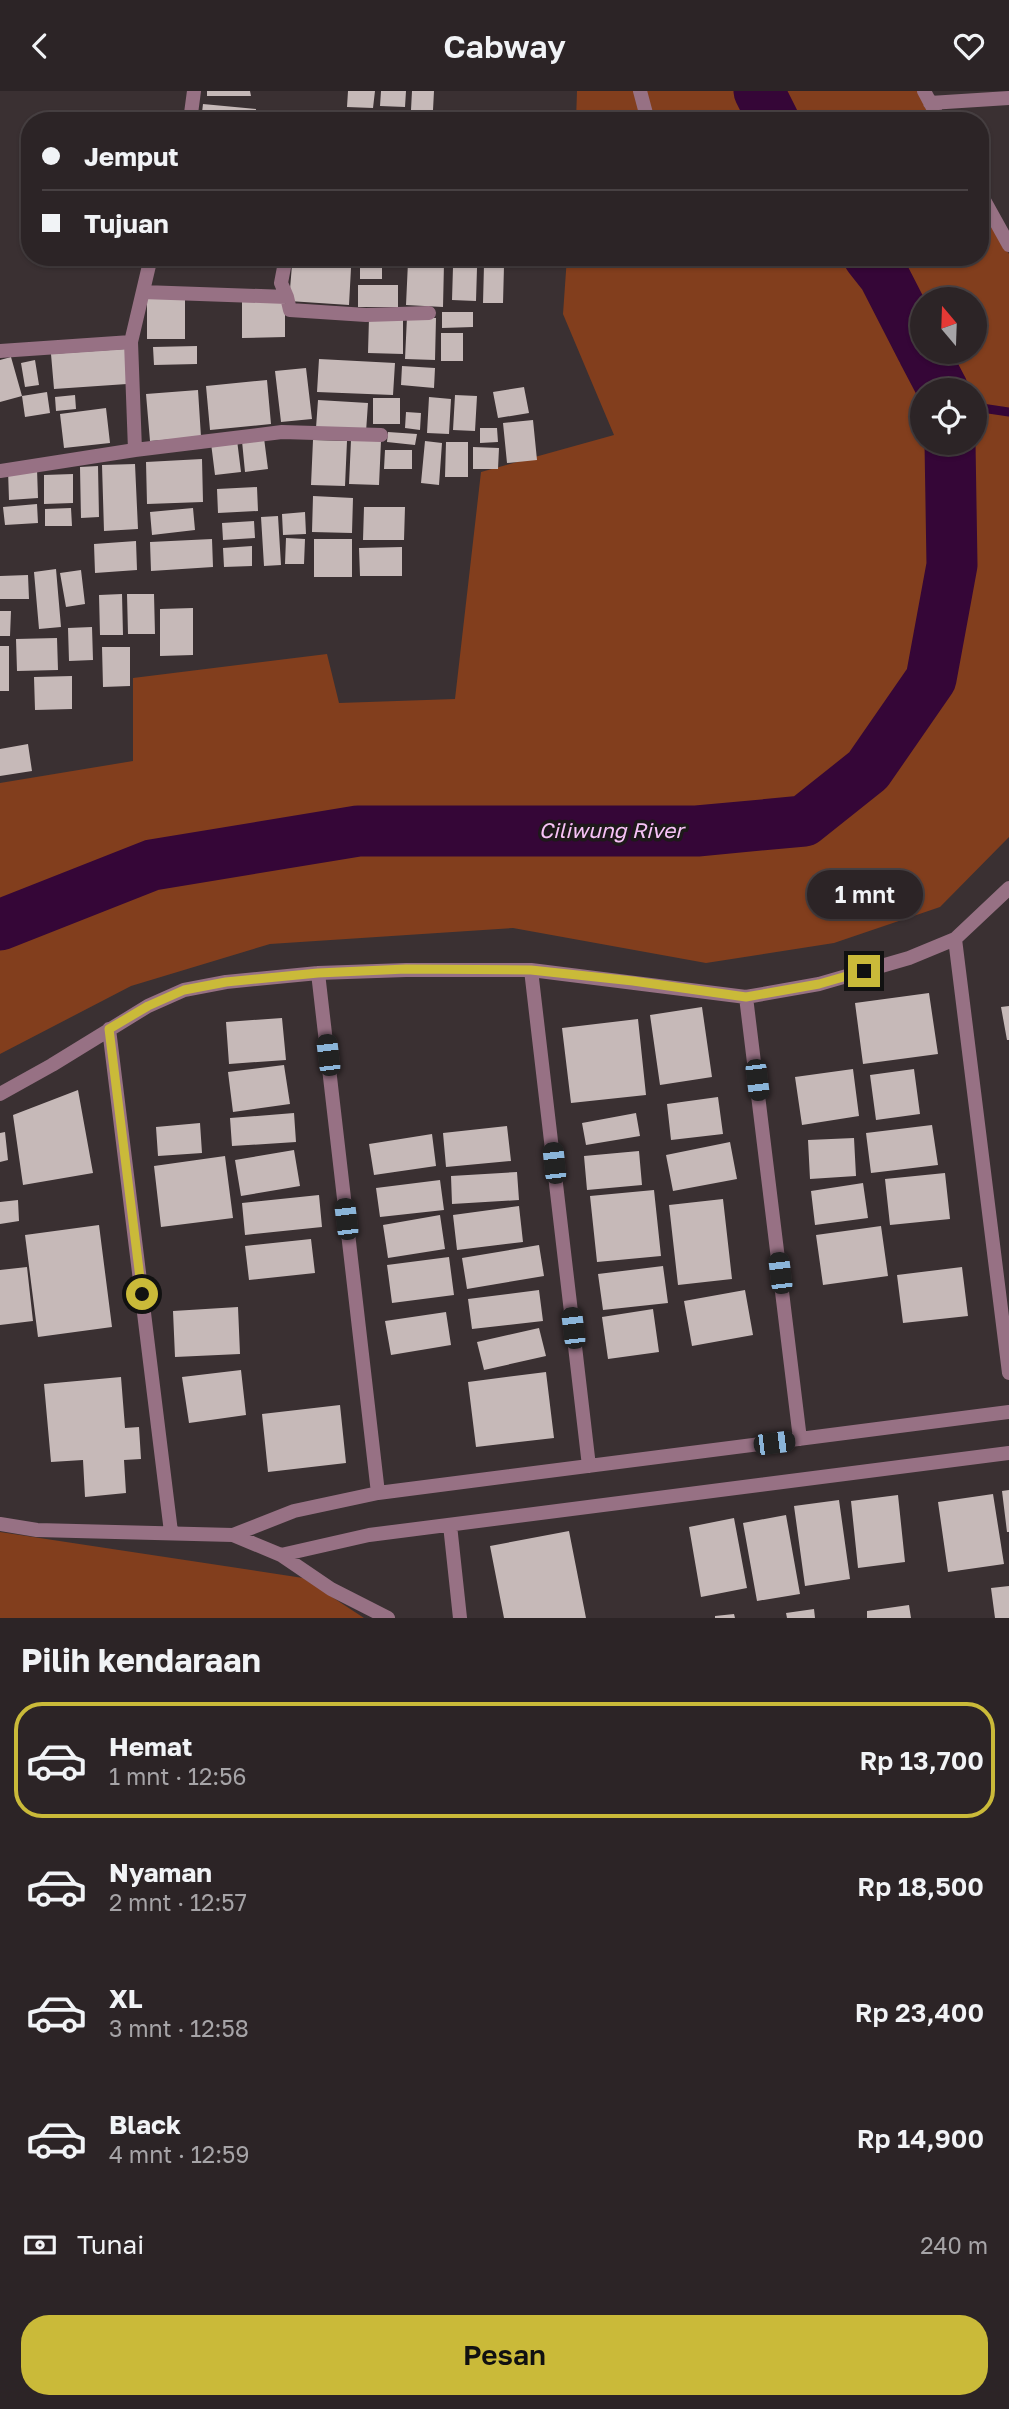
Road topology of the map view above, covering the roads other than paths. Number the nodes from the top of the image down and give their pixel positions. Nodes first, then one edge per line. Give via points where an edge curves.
1 (194, 91) edge
2 (640, 91) edge
3 (927, 97) edge
4 (1009, 99) edge
5 (191, 112) edge
6 (646, 112) edge
7 (989, 209) edge
8 (1009, 245) edge
9 (149, 266) edge
10 (284, 266) edge
11 (143, 292) junction
12 (287, 297) junction
13 (429, 313) dead end
14 (131, 342) junction
15 (0, 351) edge
16 (381, 435) dead end
17 (135, 450) junction
18 (0, 471) edge
19 (1009, 888) edge
20 (955, 939) junction
21 (531, 970) junction
22 (318, 973) junction
23 (746, 997) junction
24 (109, 1029) junction
25 (0, 1094) edge
26 (1009, 1373) edge
27 (1009, 1412) edge
28 (800, 1440) junction
29 (1009, 1453) edge
30 (589, 1466) junction
31 (378, 1493) junction
32 (0, 1524) edge
33 (450, 1525) junction
34 (171, 1532) junction
35 (233, 1535) junction
36 (281, 1556) junction
37 (388, 1618) edge
38 (460, 1618) edge

1 - 5 street
2 - 6 street
3 - 4 street
7 - 8 street
9 - 11 street
10 - 12 street via 281,283
11 - 12 street
11 - 14 street
12 - 13 street via 290,310
14 - 15 street
14 - 17 street
16 - 17 street via 282,432
17 - 18 street
19 - 20 street
20 - 23 street via 909,958 819,984
20 - 26 street
21 - 22 street
21 - 23 street
21 - 30 street
22 - 24 street via 184,990
22 - 31 street
23 - 28 street
24 - 25 street
24 - 34 street
27 - 28 street
28 - 30 street
29 - 33 street
30 - 31 street
31 - 35 street via 294,1511
32 - 34 street
33 - 36 street via 369,1535
33 - 38 street
34 - 35 street
35 - 36 street
36 - 37 street

